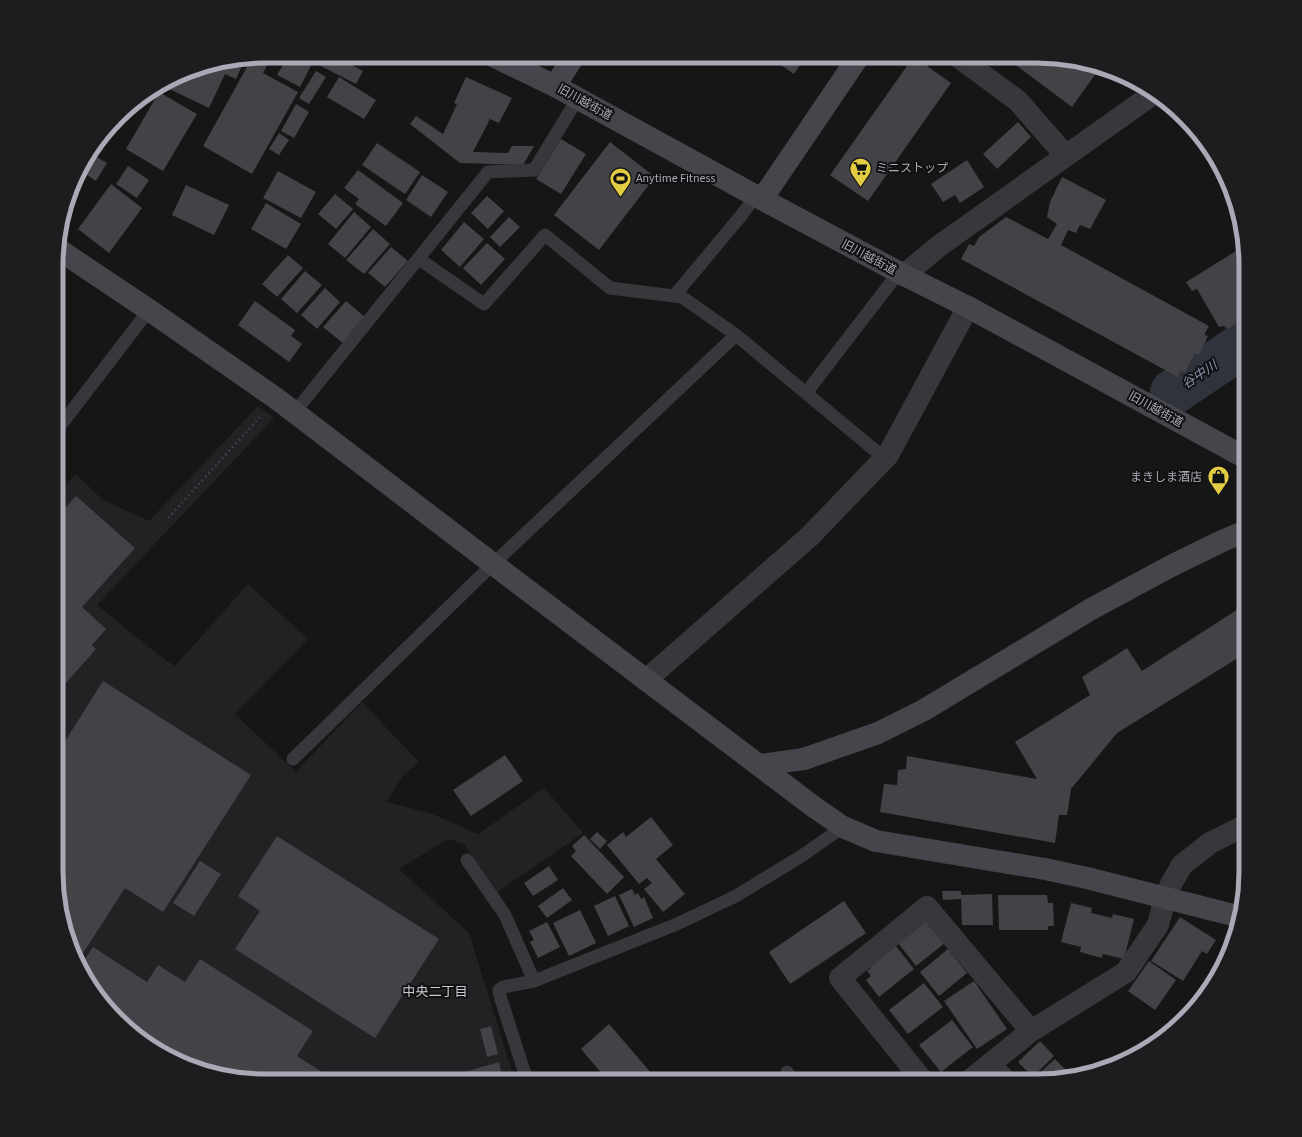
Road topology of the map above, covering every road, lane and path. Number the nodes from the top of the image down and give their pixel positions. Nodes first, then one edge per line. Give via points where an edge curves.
1 (507, 63) edge
2 (570, 63) edge
3 (854, 63) edge
4 (966, 63) edge
5 (555, 86) junction
6 (1149, 97) edge
7 (578, 98) junction
8 (1066, 156) junction
9 (759, 198) junction
10 (63, 252) edge
11 (419, 259) junction
12 (901, 274) junction
13 (674, 296) junction
14 (968, 307) junction
15 (149, 310) junction
16 (736, 335) junction
17 (806, 393) junction
18 (277, 399) junction
19 (294, 414) junction
20 (63, 422) edge
21 (1239, 454) edge
22 (888, 455) junction
23 (168, 518) dead end
24 (1239, 534) edge
25 (492, 564) junction
26 (646, 680) junction
27 (293, 759) dead end
28 (760, 765) junction
29 (843, 827) junction
30 (1239, 828) edge
31 (467, 860) dead end
32 (1165, 898) junction
33 (1234, 915) edge
34 (534, 981) junction
35 (1032, 1031) junction
36 (993, 1061) junction
37 (526, 1074) edge
38 (917, 1074) edge
39 (977, 1074) edge
40 (1005, 1074) edge

1 - 5 street, 旧川越街道
2 - 5 street
3 - 9 street
4 - 8 street via 1018,101
5 - 7 street, 旧川越街道
6 - 8 street
7 - 9 street, 旧川越街道
7 - 11 lane via 534,170 488,172
8 - 12 street
9 - 12 street, 旧川越街道
9 - 13 lane
10 - 15 street
11 - 13 lane via 484,304 544,234 610,288
11 - 19 lane
12 - 14 street, 旧川越街道
12 - 17 lane
13 - 16 lane via 682,298
14 - 21 street, 旧川越街道
14 - 22 street
15 - 18 street
15 - 20 lane
16 - 17 lane
16 - 25 lane
17 - 22 lane via 877,452
18 - 19 street
18 - 23 path
19 - 25 street
22 - 26 street via 809,537
24 - 28 street via 1171,566 1093,608 924,710 878,733 804,758
25 - 26 street
25 - 27 lane
26 - 28 street
28 - 29 street
29 - 32 street via 876,841 1045,869
29 - 34 lane via 736,896 677,924
30 - 32 street via 1210,843 1182,865
31 - 34 lane via 505,915
32 - 33 street
32 - 35 street via 1158,926 1126,972
34 - 37 lane via 499,990
35 - 36 street
35 - 38 street via 927,907 840,978
36 - 39 street
36 - 40 lane

